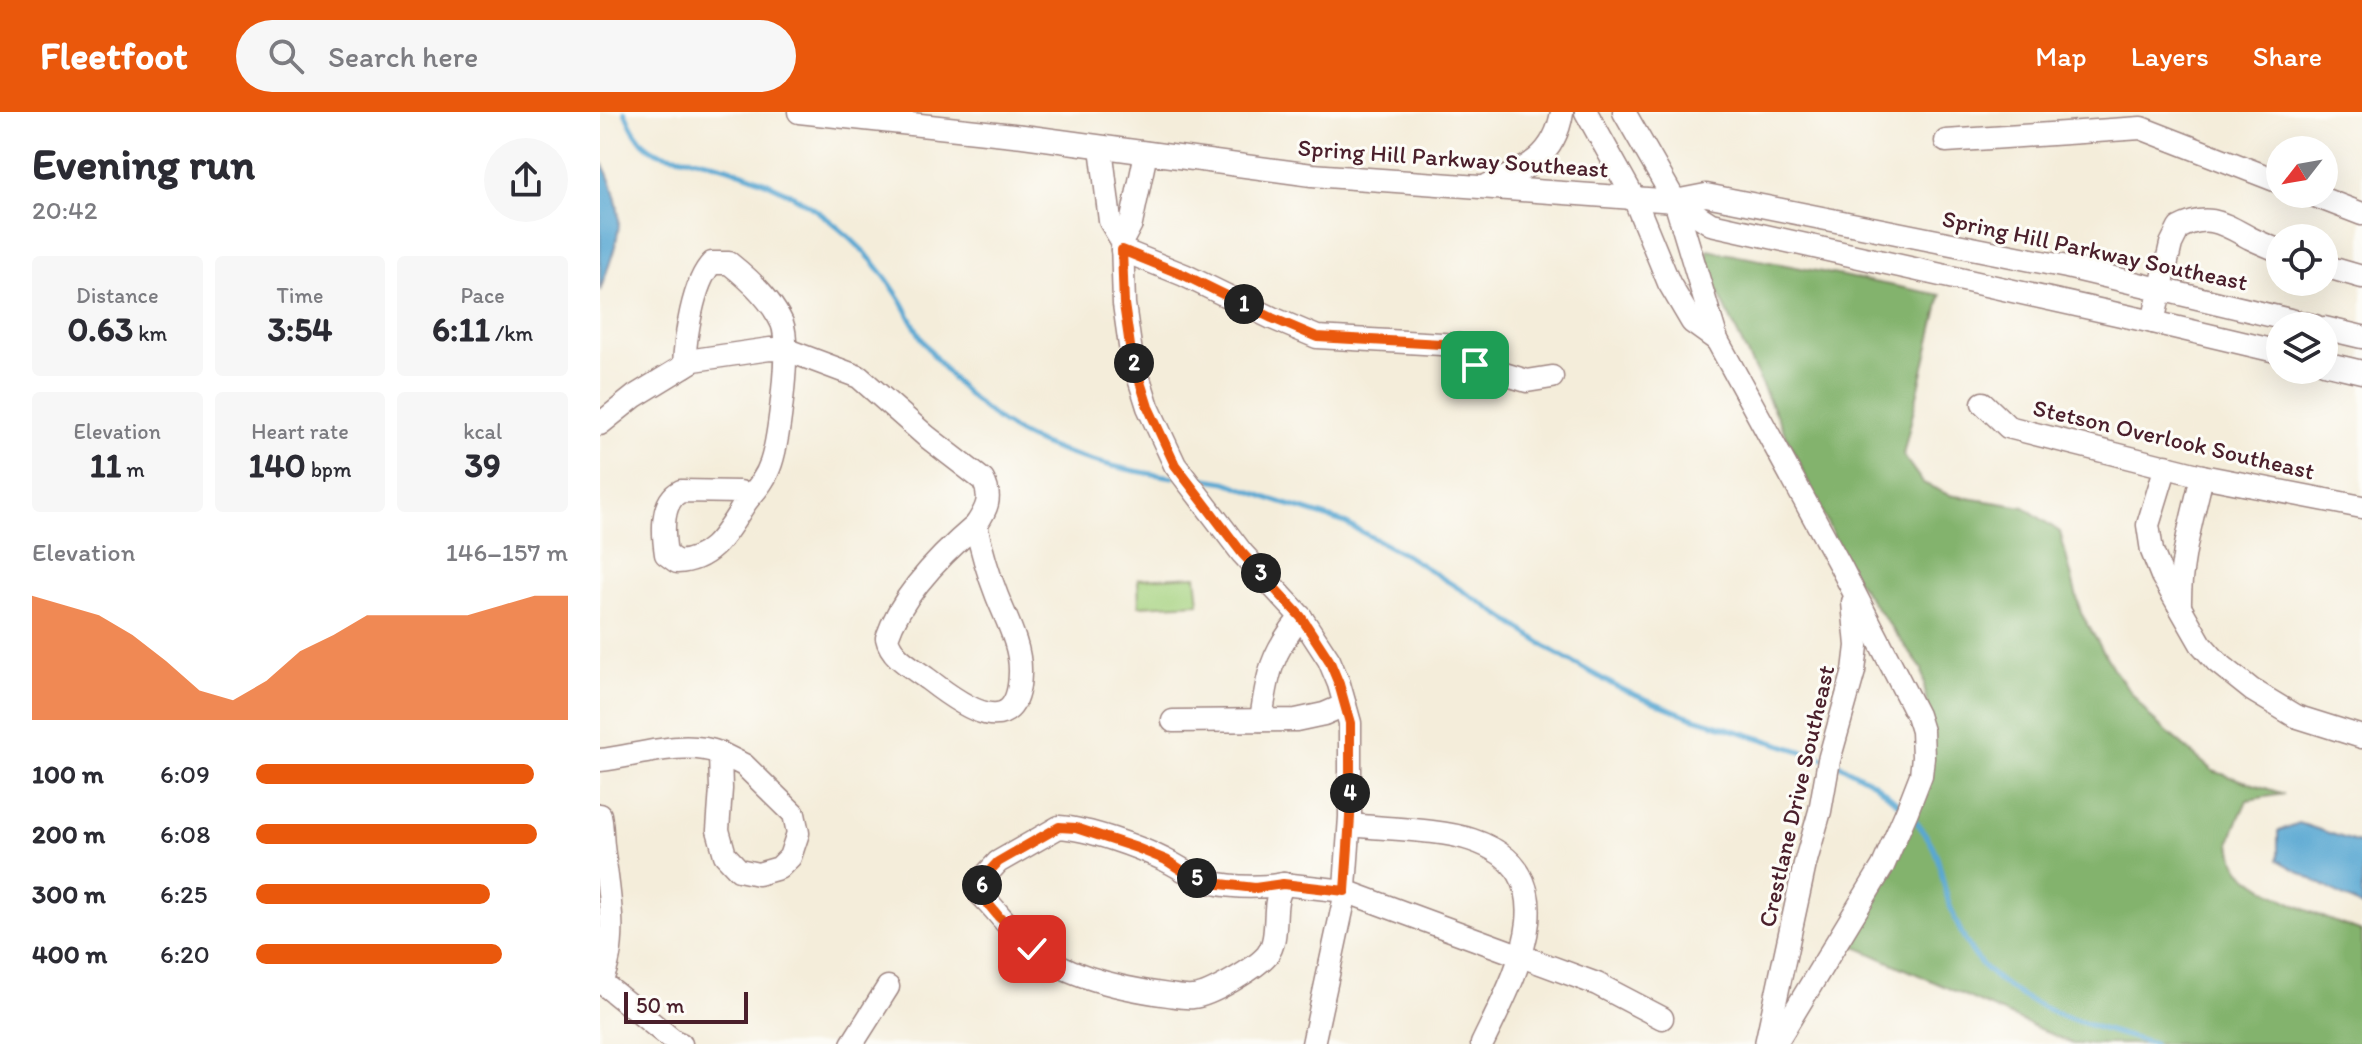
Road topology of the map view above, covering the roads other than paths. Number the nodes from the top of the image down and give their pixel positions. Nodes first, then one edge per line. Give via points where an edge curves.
1 (799, 112) edge
2 (1562, 112) edge
3 (1586, 112) edge
4 (1624, 112) edge
5 (2140, 120) edge
6 (1946, 141) dead end
7 (1101, 147) junction
8 (1146, 153) junction
9 (2266, 176) edge
10 (1485, 187) junction
11 (1634, 198) junction
12 (1675, 201) junction
13 (2338, 205) edge
14 (2362, 214) edge
15 (1122, 246) junction
16 (2266, 246) edge
17 (2338, 270) edge
18 (2362, 277) edge
19 (2161, 289) junction
20 (2266, 314) edge
21 (2153, 322) junction
22 (2338, 331) edge
23 (2362, 337) edge
24 (1717, 340) junction
25 (2266, 349) edge
26 (787, 350) junction
27 (684, 366) junction
28 (2338, 366) edge
29 (2362, 372) edge
30 (1552, 377) dead end
31 (1983, 403) dead end
32 (600, 424) edge
33 (2166, 466) junction
34 (2202, 476) junction
35 (748, 499) dead end
36 (2362, 507) edge
37 (976, 525) junction
38 (1841, 567) junction
39 (2180, 608) junction
40 (1301, 617) junction
41 (1345, 705) junction
42 (1261, 720) junction
43 (1173, 721) dead end
44 (2362, 737) edge
45 (720, 753) junction
46 (600, 760) edge
47 (600, 815) edge
48 (1350, 825) junction
49 (1283, 884) junction
50 (1345, 891) junction
51 (1519, 956) junction
52 (600, 983) edge
53 (888, 987) dead end
54 (1662, 1018) dead end
55 (681, 1044) edge
56 (852, 1044) edge
57 (1313, 1044) edge
58 (1482, 1044) edge
59 (1766, 1044) edge
60 (1775, 1044) edge

1 - 7 street, Spring Hill Parkway Southeast
2 - 10 street via 1558,133 1544,152
3 - 11 street
4 - 12 street
5 - 6 street
5 - 9 street
7 - 8 street, Spring Hill Parkway Southeast
7 - 15 street via 1110,221
8 - 10 street, Spring Hill Parkway Southeast via 1312,175
8 - 15 street
10 - 11 street, Spring Hill Parkway Southeast
11 - 12 street, Spring Hill Parkway Southeast
11 - 24 street via 1669,283 1692,322
12 - 19 street, Spring Hill Parkway Southeast via 1706,195
12 - 21 street, Spring Hill Parkway Southeast via 1711,224
12 - 24 street
13 - 14 street
15 - 30 street via 1317,337 1459,345 1475,365 1527,381
15 - 40 street via 1131,353 1175,465 1242,553
16 - 19 street via 2219,222 2189,222 2174,235
17 - 18 street
19 - 20 street, Spring Hill Parkway Southeast
19 - 21 street
21 - 25 street, Spring Hill Parkway Southeast
22 - 23 street
24 - 38 street
26 - 27 street via 702,358
26 - 27 street via 783,325 768,301 729,263 712,263 704,271 692,311
26 - 35 street via 775,447 762,483
26 - 37 street via 859,377 983,480 989,498
27 - 32 street
28 - 29 street
31 - 33 street, Stetson Overlook Southeast via 2008,427
33 - 34 street, Stetson Overlook Southeast
33 - 39 street via 2148,525 2152,551
34 - 36 street, Stetson Overlook Southeast
34 - 39 street via 2183,553
37 - 37 street via 1019,655 1017,692 1010,707 998,715 954,700 892,652 887,638 931,569
38 - 59 street, Crestlane Drive Southeast via 1854,606 1854,671
38 - 60 street via 1917,715 1924,743 1921,775 1883,866
39 - 44 street via 2201,644 2252,690 2295,716
40 - 41 street via 1329,660
40 - 42 street via 1269,670
41 - 42 street via 1296,720
41 - 48 street via 1350,723
42 - 43 street
45 - 45 street via 718,830 725,855 739,870 758,874 779,868 790,857 798,833 794,814 744,765
45 - 46 street via 652,749
47 - 52 street via 611,930
48 - 50 street
48 - 51 street via 1450,835 1498,851 1519,872 1530,901
49 - 49 street via 1255,888 1212,883 1137,848 1059,827 998,862 984,877 980,894 1013,932 1053,962 1143,991 1191,998 1208,994 1267,955
49 - 50 street
50 - 51 street
50 - 57 street
51 - 54 street via 1597,984
51 - 58 street
52 - 55 street
53 - 56 street

